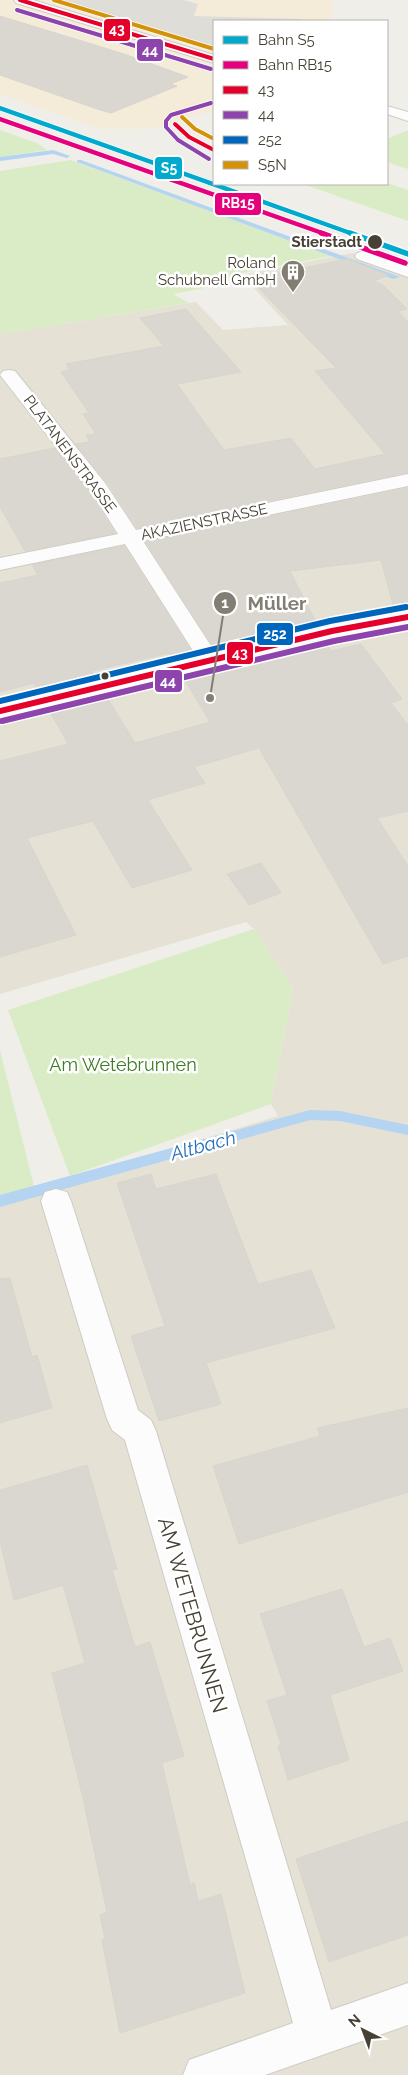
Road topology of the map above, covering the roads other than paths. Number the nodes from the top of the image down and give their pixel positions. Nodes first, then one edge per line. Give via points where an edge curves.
1 (20, 0) edge
2 (213, 59) edge
3 (388, 110) edge
4 (408, 117) edge
5 (364, 256) dead end
6 (408, 272) edge
7 (9, 375) dead end
8 (408, 480) edge
9 (130, 537) junction
10 (0, 564) edge
11 (403, 622) edge
12 (210, 661) junction
13 (0, 711) edge
14 (56, 1201) dead end
15 (408, 2004) edge
16 (318, 2036) junction
17 (204, 2075) edge

1 - 2 street
3 - 4 street
5 - 6 street
7 - 9 street, PLATANENSTRASSE via 98,487
8 - 9 street, AKAZIENSTRASSE
9 - 10 street, AKAZIENSTRASSE
9 - 12 street, PLATANENSTRASSE
11 - 12 street
12 - 13 street
14 - 16 street, AM WETEBRUNNEN via 124,1419 139,1431
15 - 16 street
16 - 17 street

